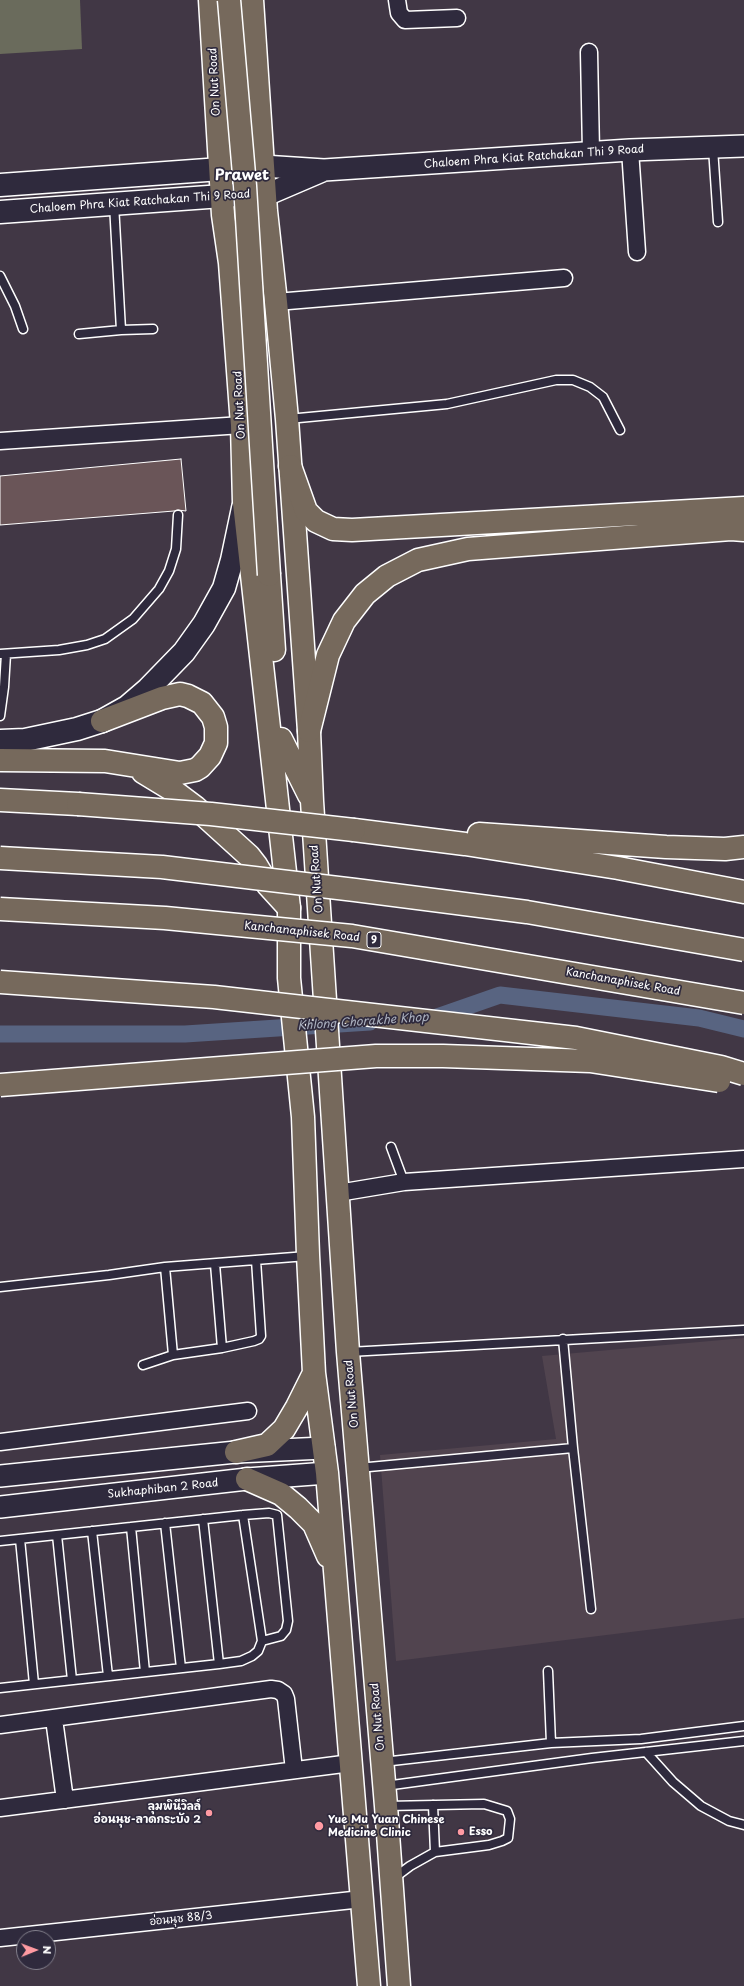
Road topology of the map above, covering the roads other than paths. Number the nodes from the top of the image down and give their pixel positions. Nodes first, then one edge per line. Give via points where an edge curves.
1 (210, 0) edge
2 (229, 0) edge
3 (252, 0) edge
4 (397, 0) edge
5 (457, 18) dead end
6 (589, 52) dead end
7 (258, 94) junction
8 (216, 98) junction
9 (744, 146) edge
10 (713, 147) junction
11 (630, 150) junction
12 (591, 152) junction
13 (263, 166) junction
14 (221, 169) junction
15 (324, 170) junction
16 (0, 185) edge
17 (265, 193) junction
18 (222, 196) junction
19 (114, 204) junction
20 (0, 212) edge
21 (718, 222) dead end
22 (636, 252) dead end
23 (272, 262) junction
24 (230, 263) junction
25 (0, 276) edge
26 (564, 278) dead end
27 (276, 302) junction
28 (23, 329) dead end
29 (153, 329) dead end
30 (120, 330) junction
31 (80, 334) dead end
32 (287, 420) junction
33 (242, 425) junction
34 (620, 430) dead end
35 (0, 441) edge
36 (290, 466) junction
37 (244, 503) junction
38 (744, 508) edge
39 (178, 515) dead end
40 (744, 530) edge
41 (3, 654) edge
42 (0, 716) edge
43 (102, 721) junction
44 (309, 731) junction
45 (281, 739) junction
46 (0, 740) edge
47 (0, 760) edge
48 (130, 765) junction
49 (0, 800) edge
50 (312, 801) junction
51 (278, 809) junction
52 (354, 830) junction
53 (744, 847) edge
54 (0, 858) edge
55 (744, 892) edge
56 (289, 908) junction
57 (0, 909) edge
58 (744, 950) edge
59 (0, 982) edge
60 (744, 1003) edge
61 (744, 1074) edge
62 (744, 1078) edge
63 (0, 1085) edge
64 (391, 1147) dead end
65 (744, 1159) edge
66 (404, 1182) junction
67 (338, 1193) junction
68 (308, 1255) junction
69 (256, 1260) junction
70 (214, 1264) junction
71 (165, 1267) junction
72 (0, 1287) edge
73 (744, 1330) edge
74 (563, 1339) junction
75 (222, 1348) junction
76 (348, 1352) junction
77 (173, 1355) junction
78 (143, 1365) dead end
79 (314, 1373) junction
80 (248, 1411) dead end
81 (0, 1442) edge
82 (356, 1444) junction
83 (324, 1448) junction
84 (573, 1448) junction
85 (236, 1452) junction
86 (358, 1468) junction
87 (327, 1473) junction
88 (0, 1476) edge
89 (247, 1479) junction
90 (0, 1507) edge
91 (243, 1515) junction
92 (203, 1519) junction
93 (165, 1523) junction
94 (131, 1527) junction
95 (92, 1531) junction
96 (57, 1535) junction
97 (20, 1539) junction
98 (0, 1541) edge
99 (335, 1570) junction
100 (591, 1609) dead end
101 (262, 1641) junction
102 (219, 1664) junction
103 (181, 1668) junction
104 (548, 1671) dead end
105 (145, 1672) junction
106 (108, 1676) junction
107 (72, 1680) junction
108 (34, 1684) junction
109 (0, 1688) edge
110 (54, 1719) junction
111 (0, 1726) edge
112 (744, 1726) edge
113 (744, 1741) edge
114 (551, 1743) junction
115 (646, 1752) junction
116 (382, 1762) junction
117 (351, 1763) junction
118 (294, 1770) junction
119 (385, 1796) junction
120 (65, 1800) junction
121 (433, 1805) junction
122 (0, 1808) edge
123 (744, 1826) edge
124 (435, 1852) junction
125 (391, 1880) junction
126 (362, 1899) junction
127 (0, 1938) edge
128 (369, 1986) edge
129 (399, 1986) edge

1 - 8 main road, On Nut Road
2 - 45 main road, On Nut Road, bridge via 245,186
3 - 7 main road, On Nut Road
4 - 5 street via 398,13 405,20
6 - 12 street
7 - 8 main road via 251,108 239,118 224,114 218,108
7 - 13 main road, On Nut Road
8 - 14 main road, On Nut Road
9 - 10 street, Chaloem Phra Kiat Ratchakan Thi 9 Road
10 - 11 street, Chaloem Phra Kiat Ratchakan Thi 9 Road
10 - 21 lane
11 - 12 street, Chaloem Phra Kiat Ratchakan Thi 9 Road
11 - 22 street
12 - 15 street, Chaloem Phra Kiat Ratchakan Thi 9 Road
13 - 14 main road, Chaloem Phra Kiat Ratchakan Thi 9 Road
13 - 15 street, Chaloem Phra Kiat Ratchakan Thi 9 Road
13 - 17 main road, On Nut Road
14 - 16 main road, Chaloem Phra Kiat Ratchakan Thi 9 Road
14 - 18 main road, On Nut Road
15 - 17 street, Chaloem Phra Kiat Ratchakan Thi 9 Road
17 - 18 main road, Chaloem Phra Kiat Ratchakan Thi 9 Road
17 - 23 main road, On Nut Road
18 - 19 main road, Chaloem Phra Kiat Ratchakan Thi 9 Road
18 - 24 main road, On Nut Road
19 - 20 main road, Chaloem Phra Kiat Ratchakan Thi 9 Road
19 - 30 lane
23 - 24 main road via 259,245 244,242 232,252
23 - 27 main road, On Nut Road
24 - 33 main road, On Nut Road
25 - 28 lane via 10,294
26 - 27 street
27 - 32 main road, On Nut Road
29 - 30 lane
30 - 31 lane
32 - 34 lane via 447,404 556,380 573,380 590,387 603,397
32 - 36 main road, On Nut Road
33 - 35 street
33 - 37 main road, On Nut Road
36 - 38 main road via 306,511 316,521 333,529
36 - 44 main road, On Nut Road
37 - 43 main road via 224,588 204,624 184,652 148,689 127,707
37 - 51 main road, On Nut Road
39 - 41 lane via 176,549 169,571 159,589 133,620 105,639 87,645 60,650
40 - 44 main road via 468,549 418,560 387,576 365,594 344,621 328,655
41 - 42 lane via 4,687
43 - 46 main road via 53,735 25,740
43 - 48 main road via 162,698 180,694 202,703 213,717 217,736 214,750 206,762 195,770 171,772
44 - 50 main road, On Nut Road
45 - 50 main road, On Nut Road
45 - 51 main road, On Nut Road
47 - 48 main road via 105,761
48 - 56 main road via 171,789 207,817 248,856 268,885
49 - 52 main road, bridge via 172,810
50 - 67 main road, On Nut Road, bridge
51 - 56 main road, On Nut Road
52 - 53 main road via 532,837 666,847
52 - 55 main road via 618,868
54 - 58 main road, bridge via 162,867 355,890 527,912
56 - 68 main road, On Nut Road, bridge via 289,978 303,1117
57 - 60 main road, Kanchanaphisek Road / 9, bridge via 165,918 352,936
59 - 61 main road, bridge via 214,997 576,1038 699,1062
62 - 63 main road, bridge via 720,1081 590,1061 376,1056
64 - 66 lane
65 - 66 street
66 - 67 street
67 - 76 main road, On Nut Road
68 - 69 lane
68 - 79 main road, On Nut Road
69 - 70 lane
69 - 75 lane via 262,1336 254,1342
70 - 71 lane
70 - 75 lane
71 - 72 lane
71 - 77 lane
73 - 74 lane
74 - 76 lane
74 - 84 lane
75 - 77 lane
76 - 82 main road, On Nut Road
77 - 78 lane
79 - 83 main road, On Nut Road
79 - 85 main road via 284,1429 267,1444
80 - 81 street
82 - 83 main road
82 - 86 main road, On Nut Road
83 - 85 street
83 - 87 main road, On Nut Road
84 - 86 lane
84 - 100 lane
85 - 88 street
86 - 87 main road
86 - 116 main road, On Nut Road
87 - 89 street, Sukhaphiban 2 Road
87 - 99 main road, On Nut Road
89 - 90 street, Sukhaphiban 2 Road
89 - 99 main road via 281,1494 314,1524
91 - 92 lane
91 - 101 lane
91 - 101 lane via 269,1513 277,1515 279,1522 288,1621 281,1636
92 - 93 lane
92 - 102 lane
93 - 94 lane
93 - 103 lane
94 - 95 lane
94 - 105 lane
95 - 96 lane
95 - 106 lane
96 - 97 lane
96 - 107 lane
97 - 98 lane
97 - 108 lane
99 - 117 main road, On Nut Road
101 - 102 lane via 258,1652 252,1656 241,1661
102 - 103 lane
103 - 105 lane
104 - 114 lane
105 - 106 lane
106 - 107 lane
107 - 108 lane
108 - 109 lane
110 - 111 street
110 - 118 street via 278,1690 286,1698
110 - 120 street
112 - 114 lane via 641,1739
113 - 115 lane
114 - 116 lane
115 - 119 lane
115 - 123 lane via 673,1782 701,1806
116 - 119 main road, On Nut Road
117 - 118 street
117 - 126 main road, On Nut Road
118 - 120 street
119 - 121 lane
119 - 125 main road, On Nut Road
120 - 122 street
121 - 124 lane
121 - 124 lane via 493,1805 506,1810 510,1819 508,1838 502,1841
124 - 125 lane
125 - 129 main road, On Nut Road
126 - 127 street, อ่อนนุช 88/3
126 - 128 main road, On Nut Road

